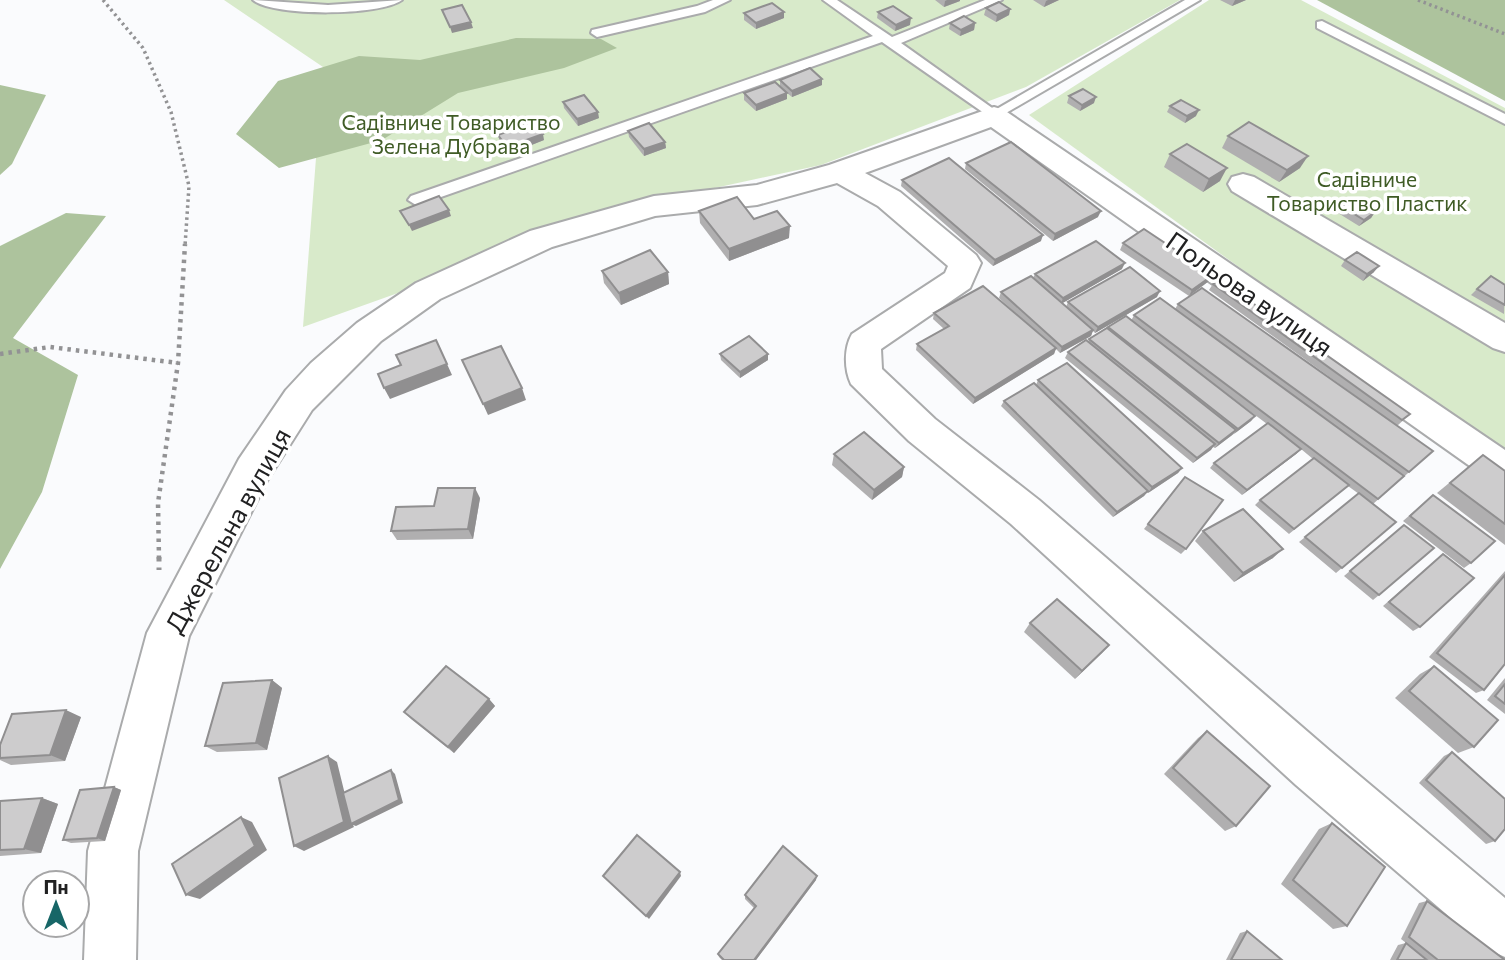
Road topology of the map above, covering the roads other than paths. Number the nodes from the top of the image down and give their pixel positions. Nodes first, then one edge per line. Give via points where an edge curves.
1 (259, 0) edge
2 (396, 0) edge
3 (724, 0) edge
4 (829, 0) edge
5 (996, 0) edge
6 (1194, 0) edge
7 (1322, 25) dead end
8 (597, 33) dead end
9 (887, 40) junction
10 (994, 116) junction
11 (1505, 120) edge
12 (840, 172) junction
13 (1244, 184) dead end
14 (416, 200) dead end
15 (1505, 339) edge
16 (1505, 470) edge
17 (1505, 931) edge
18 (110, 960) edge

1 - 2 lane via 282,7 355,9
3 - 8 lane
4 - 9 lane
5 - 9 lane
6 - 10 lane
7 - 11 lane
9 - 10 lane
9 - 14 lane
10 - 12 street, Джерельна вулиця
10 - 16 street, Польова вулиця
12 - 17 street via 889,200 965,263 958,279 864,343 864,374 922,430 1025,512
12 - 18 street, Джерельна вулиця via 757,195 654,206 541,239 429,291 369,332 324,373 299,400 253,470 168,633 113,851
13 - 15 street

